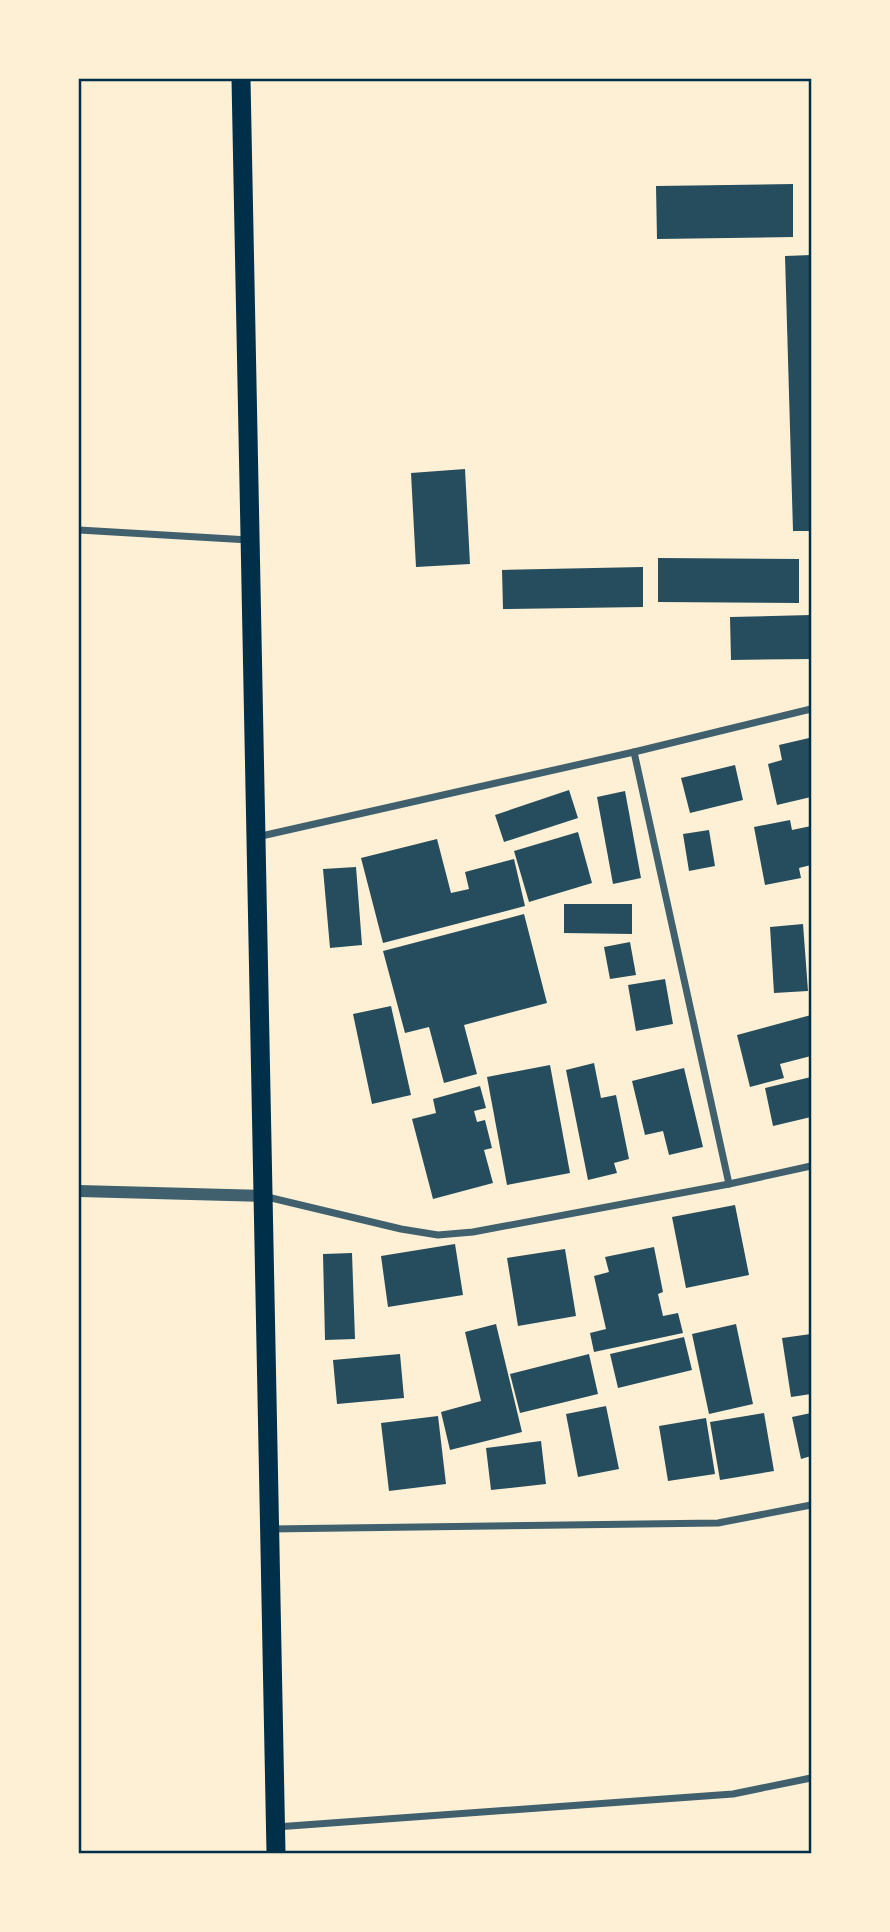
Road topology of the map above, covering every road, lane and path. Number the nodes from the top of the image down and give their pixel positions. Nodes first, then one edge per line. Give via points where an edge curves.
1 (241, 79) edge
2 (79, 530) edge
3 (250, 540) junction
4 (811, 709) edge
5 (634, 752) junction
6 (256, 837) junction
7 (811, 1166) edge
8 (729, 1184) junction
9 (79, 1191) edge
10 (263, 1196) junction
11 (811, 1505) edge
12 (269, 1529) junction
13 (811, 1778) edge
14 (275, 1827) junction
15 (276, 1853) edge

1 - 3 highway
2 - 3 street
3 - 6 highway
4 - 5 street
5 - 6 street
5 - 8 street
6 - 10 highway
7 - 8 street
8 - 10 street via 438,1236
9 - 10 street
10 - 12 highway
11 - 12 street via 719,1523
12 - 14 highway
13 - 14 street via 733,1794
14 - 15 highway

